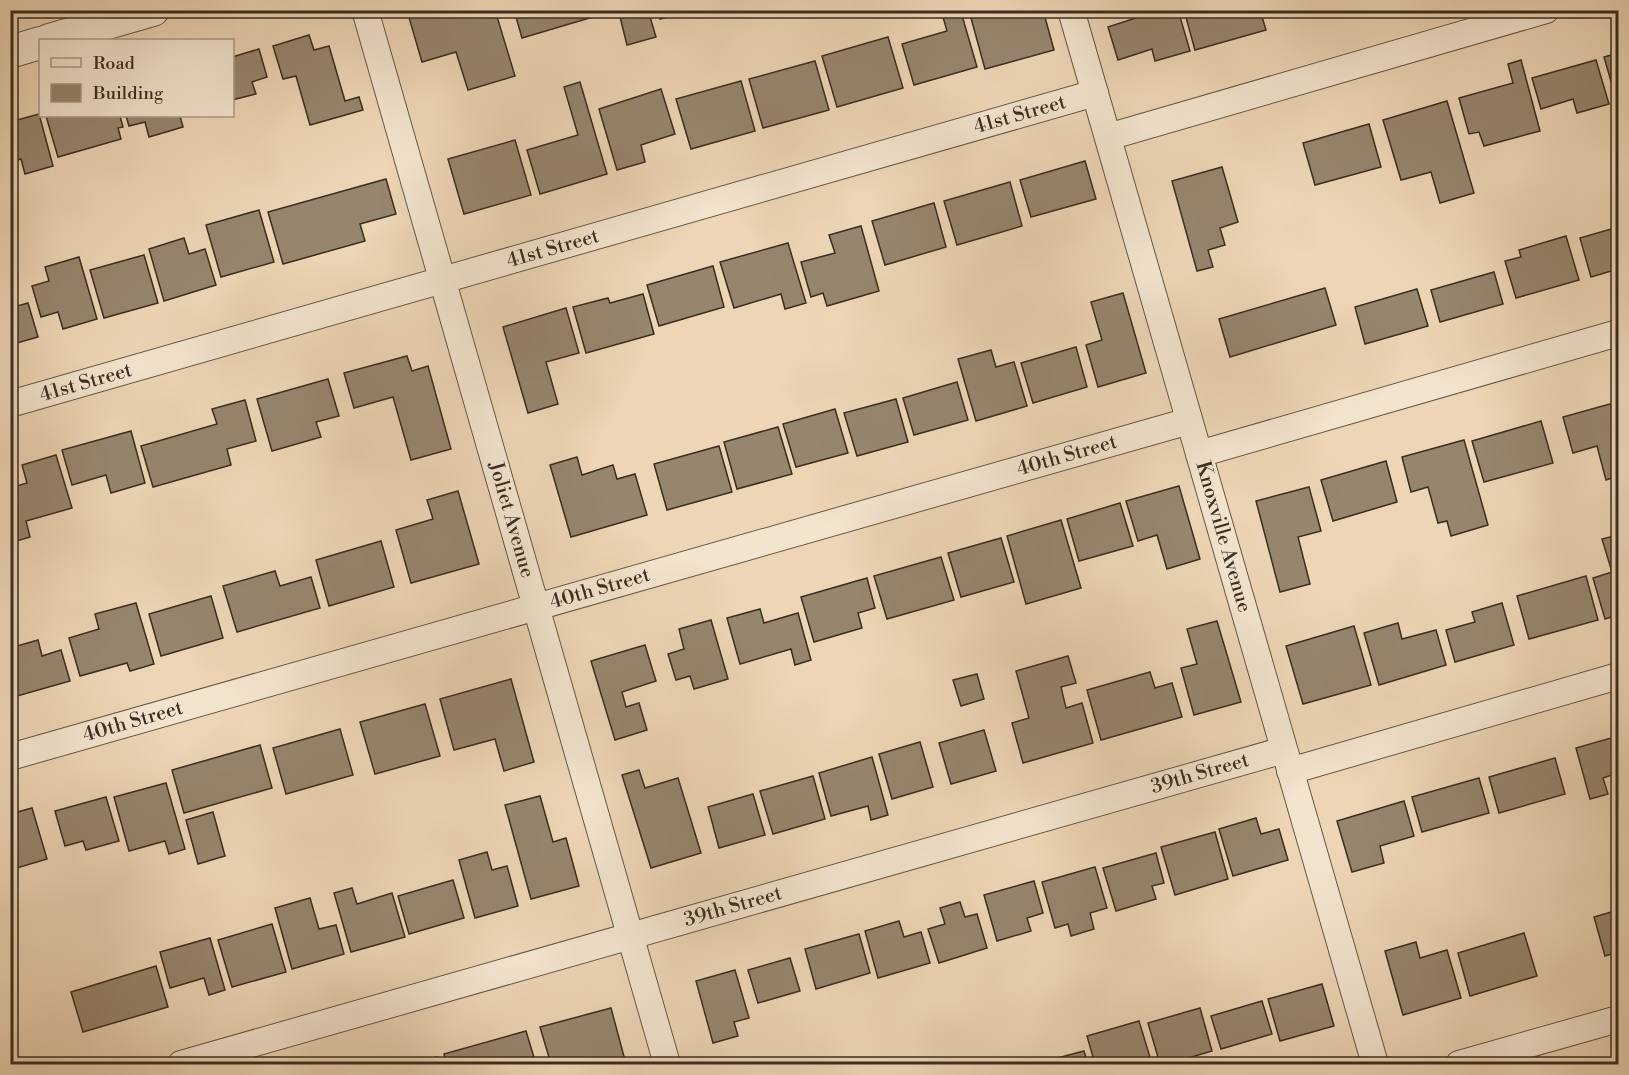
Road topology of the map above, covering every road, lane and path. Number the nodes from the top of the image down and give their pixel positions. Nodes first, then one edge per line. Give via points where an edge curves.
1 (153, 10) edge
2 (365, 10) edge
3 (1071, 10) edge
4 (1546, 10) edge
5 (52, 39) edge
6 (39, 43) edge
7 (10, 52) edge
8 (1095, 93) junction
9 (1108, 137) junction
10 (442, 280) junction
11 (1618, 333) edge
12 (10, 404) edge
13 (1190, 421) junction
14 (1199, 454) junction
15 (536, 607) junction
16 (1618, 676) edge
17 (10, 757) edge
18 (1287, 760) junction
19 (631, 936) junction
20 (1618, 1019) edge
21 (181, 1065) edge
22 (667, 1065) edge
23 (1375, 1065) edge
24 (1459, 1065) edge

1 - 5 street
2 - 10 street, Joliet Avenue
3 - 8 street, Knoxville Avenue
4 - 9 street
6 - 7 street
8 - 9 street, Knoxville Avenue
8 - 10 street, 41st Street
9 - 13 street, Knoxville Avenue
10 - 12 street, 41st Street
10 - 15 street, Joliet Avenue
11 - 14 street
13 - 14 street, Knoxville Avenue
13 - 15 street, 40th Street
14 - 18 street, Knoxville Avenue
15 - 17 street, 40th Street
15 - 19 street, Joliet Avenue
16 - 18 street, 39th Street
18 - 19 street, 39th Street
18 - 23 street, Knoxville Avenue
19 - 21 street, 39th Street
19 - 22 street, Joliet Avenue
20 - 24 street

